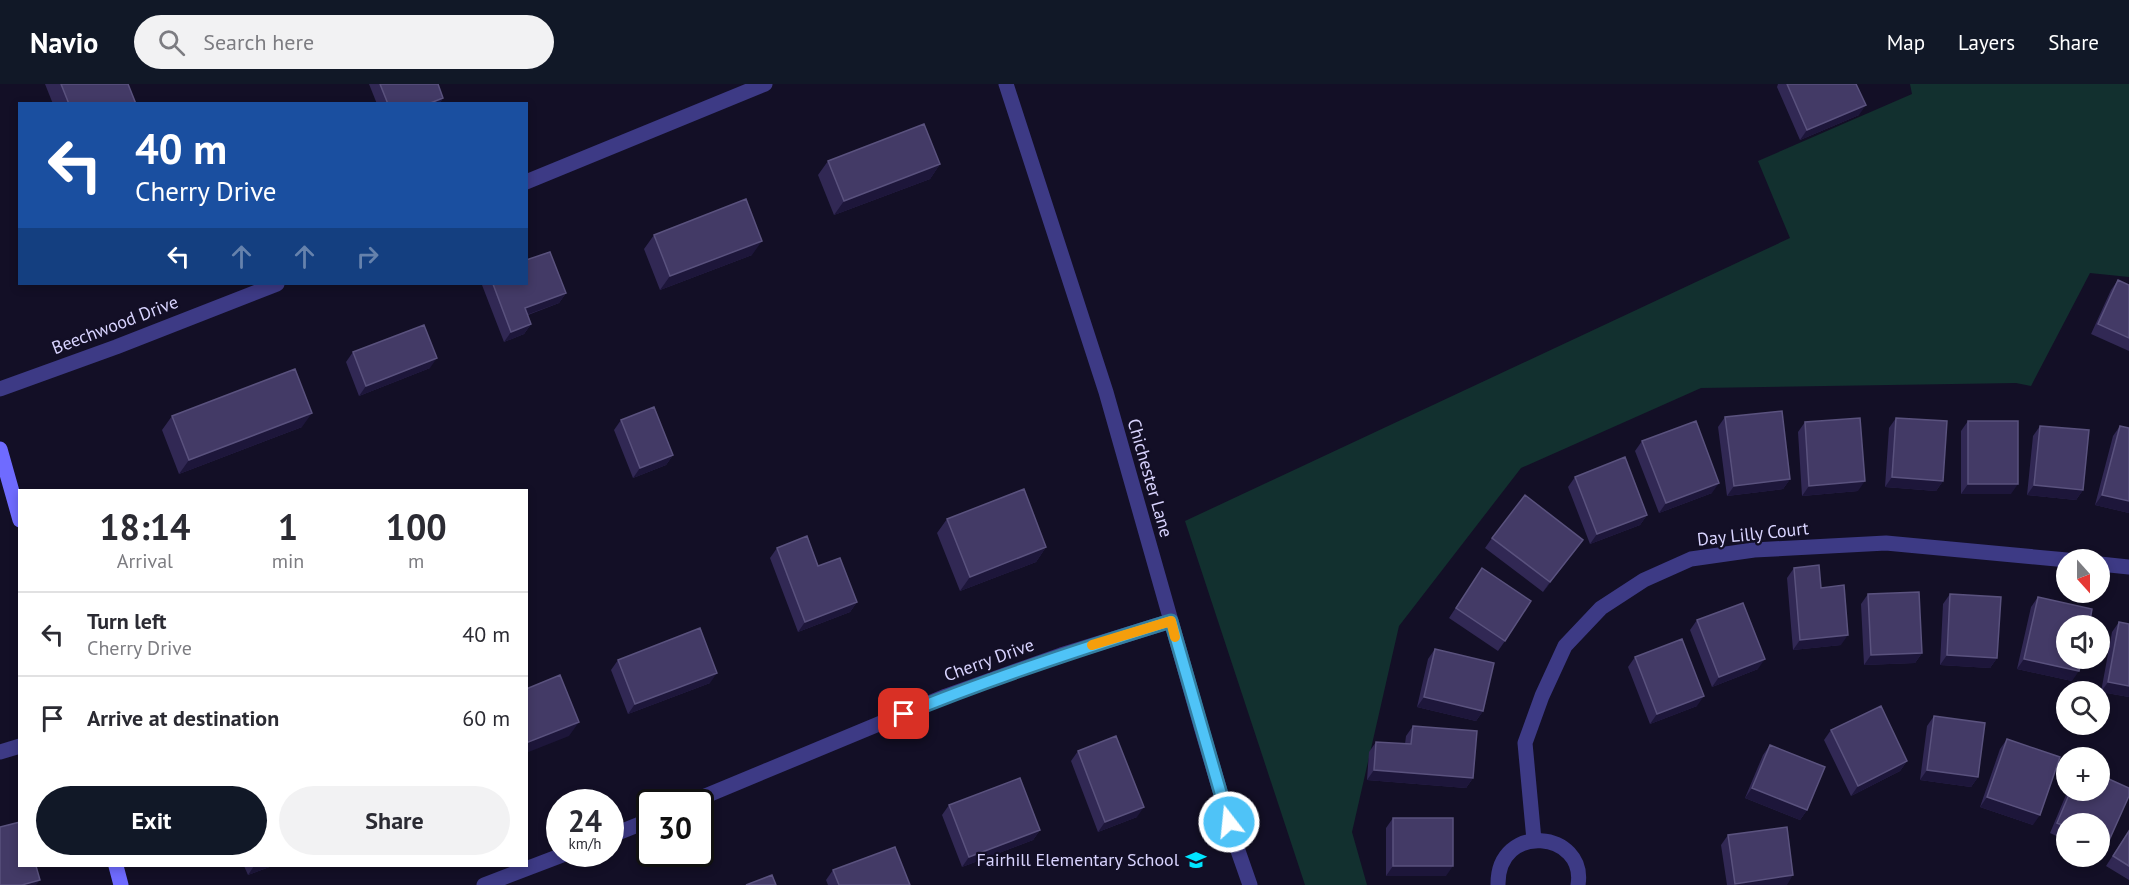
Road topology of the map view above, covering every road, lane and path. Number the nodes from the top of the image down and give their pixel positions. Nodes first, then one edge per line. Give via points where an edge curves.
1 (765, 84) edge
2 (1006, 84) edge
3 (528, 181) edge
4 (274, 285) edge
5 (0, 389) edge
6 (0, 449) edge
7 (18, 513) edge
8 (2056, 559) edge
9 (2110, 565) edge
10 (2129, 567) edge
11 (1171, 621) junction
12 (18, 747) edge
13 (0, 752) edge
14 (714, 792) edge
15 (1534, 840) junction
16 (546, 861) edge
17 (116, 867) edge
18 (121, 885) edge
19 (484, 885) edge
20 (1250, 885) edge
21 (1498, 885) edge
22 (1578, 885) edge

1 - 3 street
2 - 11 street, Chichester Lane via 1106,392
4 - 5 street, Beechwood Drive
6 - 7 main road
8 - 15 street, Day Lilly Court via 1886,543 1754,550 1691,559 1644,580 1601,608 1565,646 1542,696 1525,743
9 - 10 street
11 - 14 street, Cherry Drive via 946,696
11 - 20 street, Chichester Lane
12 - 13 street
15 - 21 street via 1510,851 1502,861
15 - 22 street via 1560,846 1570,855
16 - 19 street
17 - 18 main road

